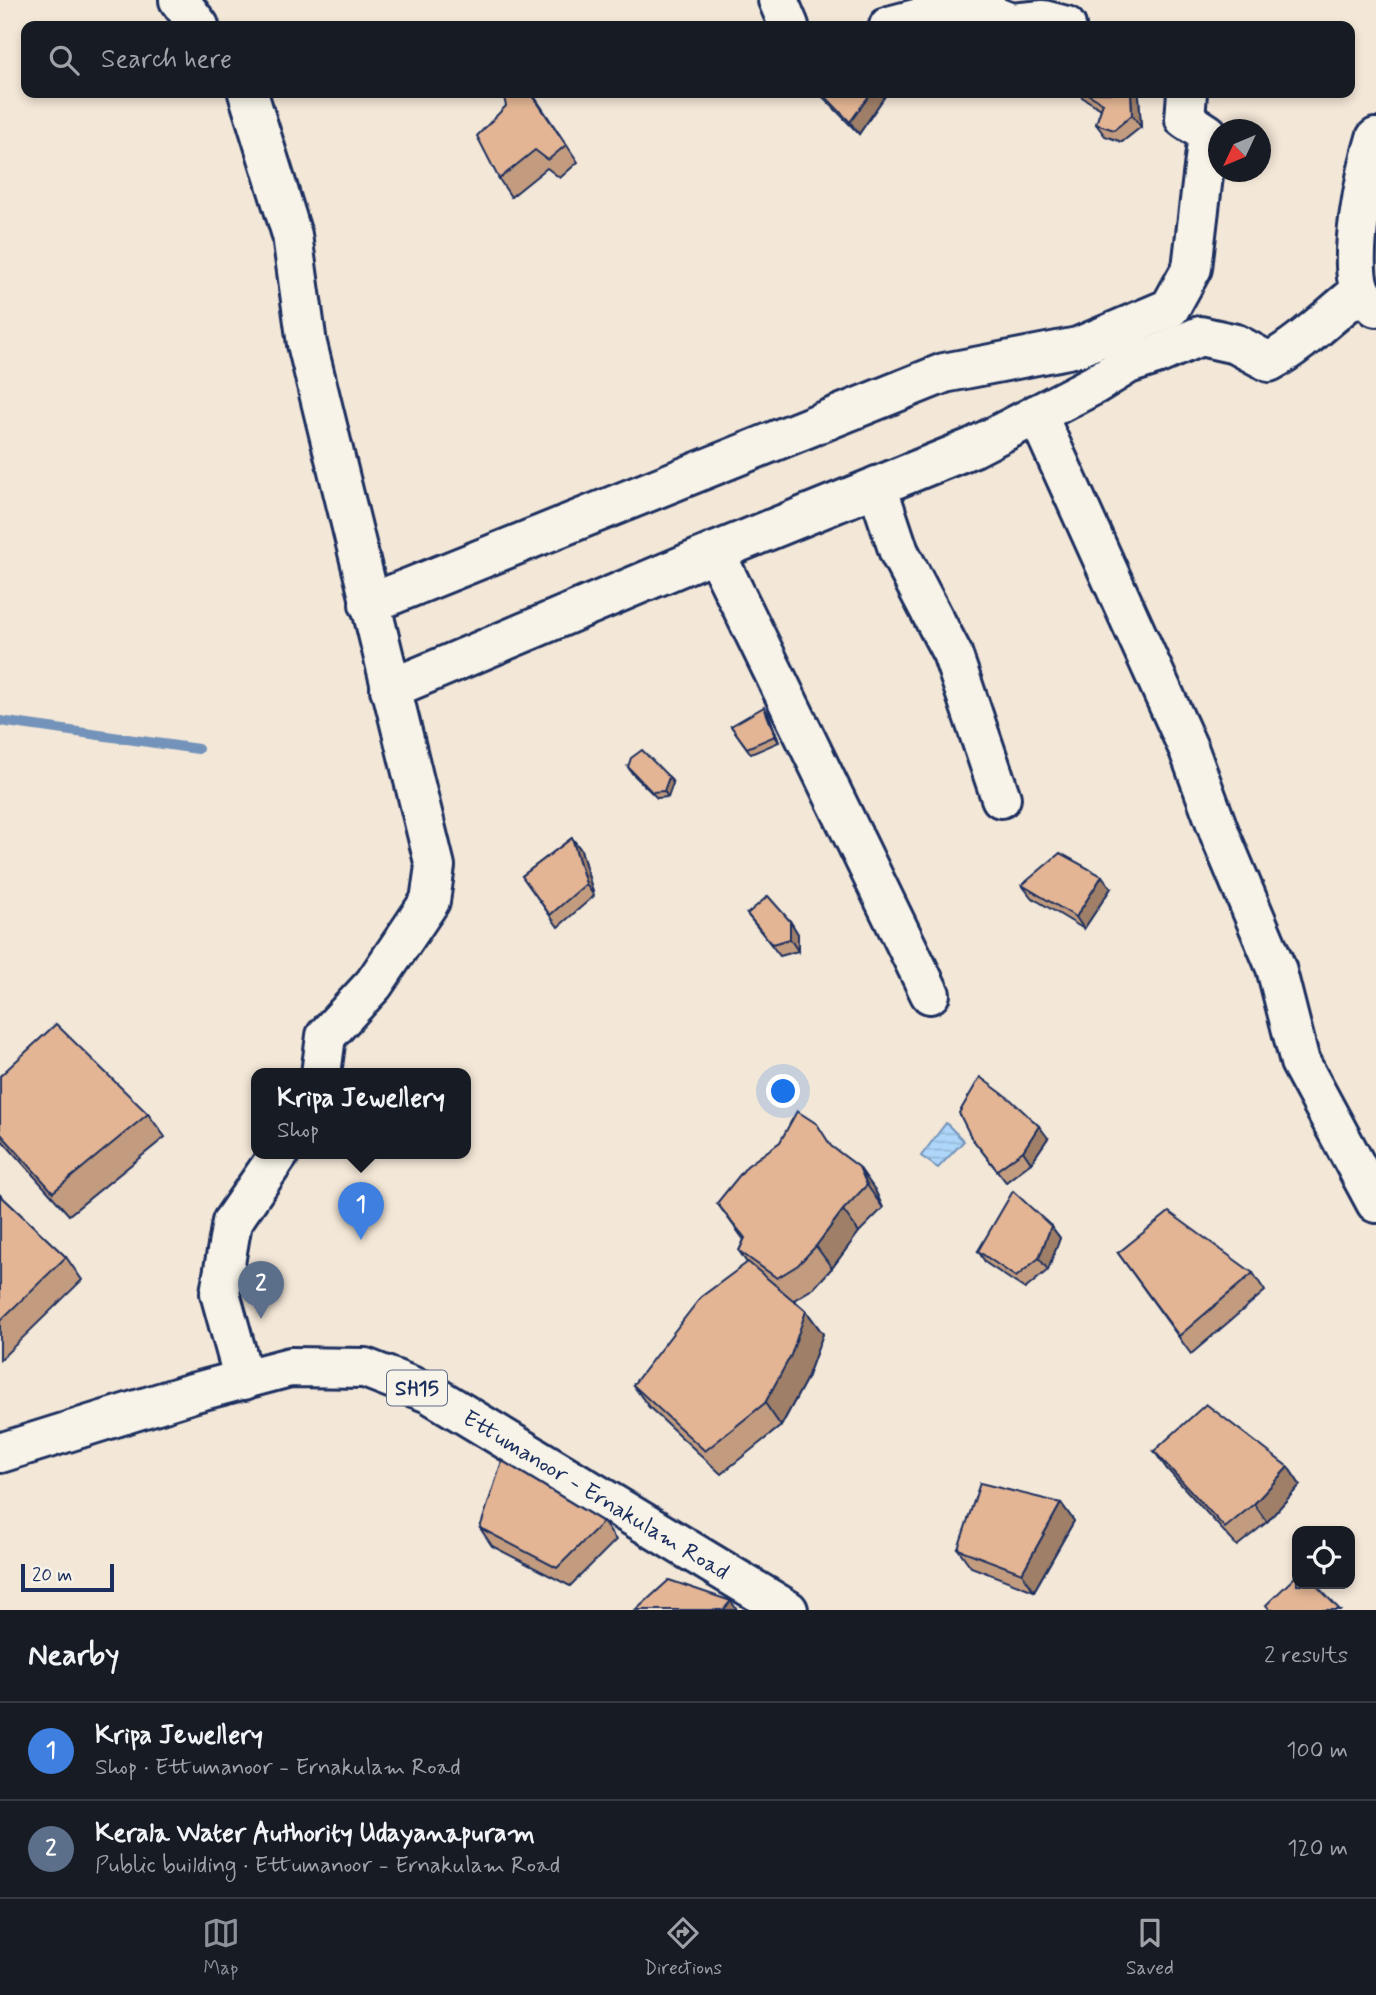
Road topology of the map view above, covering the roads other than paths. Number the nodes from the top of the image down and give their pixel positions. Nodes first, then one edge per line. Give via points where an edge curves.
1 (179, 0) edge
2 (778, 0) edge
3 (195, 21) edge
4 (787, 21) edge
5 (908, 21) edge
6 (1006, 21) edge
7 (250, 98) edge
8 (1187, 98) edge
9 (1376, 138) edge
10 (1368, 299) edge
11 (1037, 414) junction
12 (877, 486) junction
13 (715, 552) junction
14 (369, 604) junction
15 (390, 689) junction
16 (1001, 798) dead end
17 (930, 994) dead end
18 (322, 1068) edge
19 (276, 1159) edge
20 (1376, 1203) edge
21 (244, 1380) junction
22 (0, 1453) edge
23 (788, 1610) edge

1 - 3 street
2 - 4 street
5 - 6 street via 976,9
7 - 14 street via 292,235 307,344
8 - 14 street via 1185,120 1208,134 1207,157 1192,268 1170,308 1078,347 944,373
9 - 10 street via 1354,265
10 - 11 street via 1325,319 1290,351 1269,362 1236,344 1200,336 1128,364
11 - 12 street via 974,447
11 - 20 street via 1189,750 1276,968 1300,1062
12 - 13 street
12 - 16 street via 899,552 953,653
13 - 15 street
13 - 17 street
14 - 15 street
15 - 18 street via 435,866 430,901 374,984 326,1036
19 - 21 street via 232,1222 220,1293
21 - 22 street, Ettumanoor - Ernakulam Road / SH15
21 - 23 street, Ettumanoor - Ernakulam Road / SH15 via 290,1367 365,1368 429,1393

